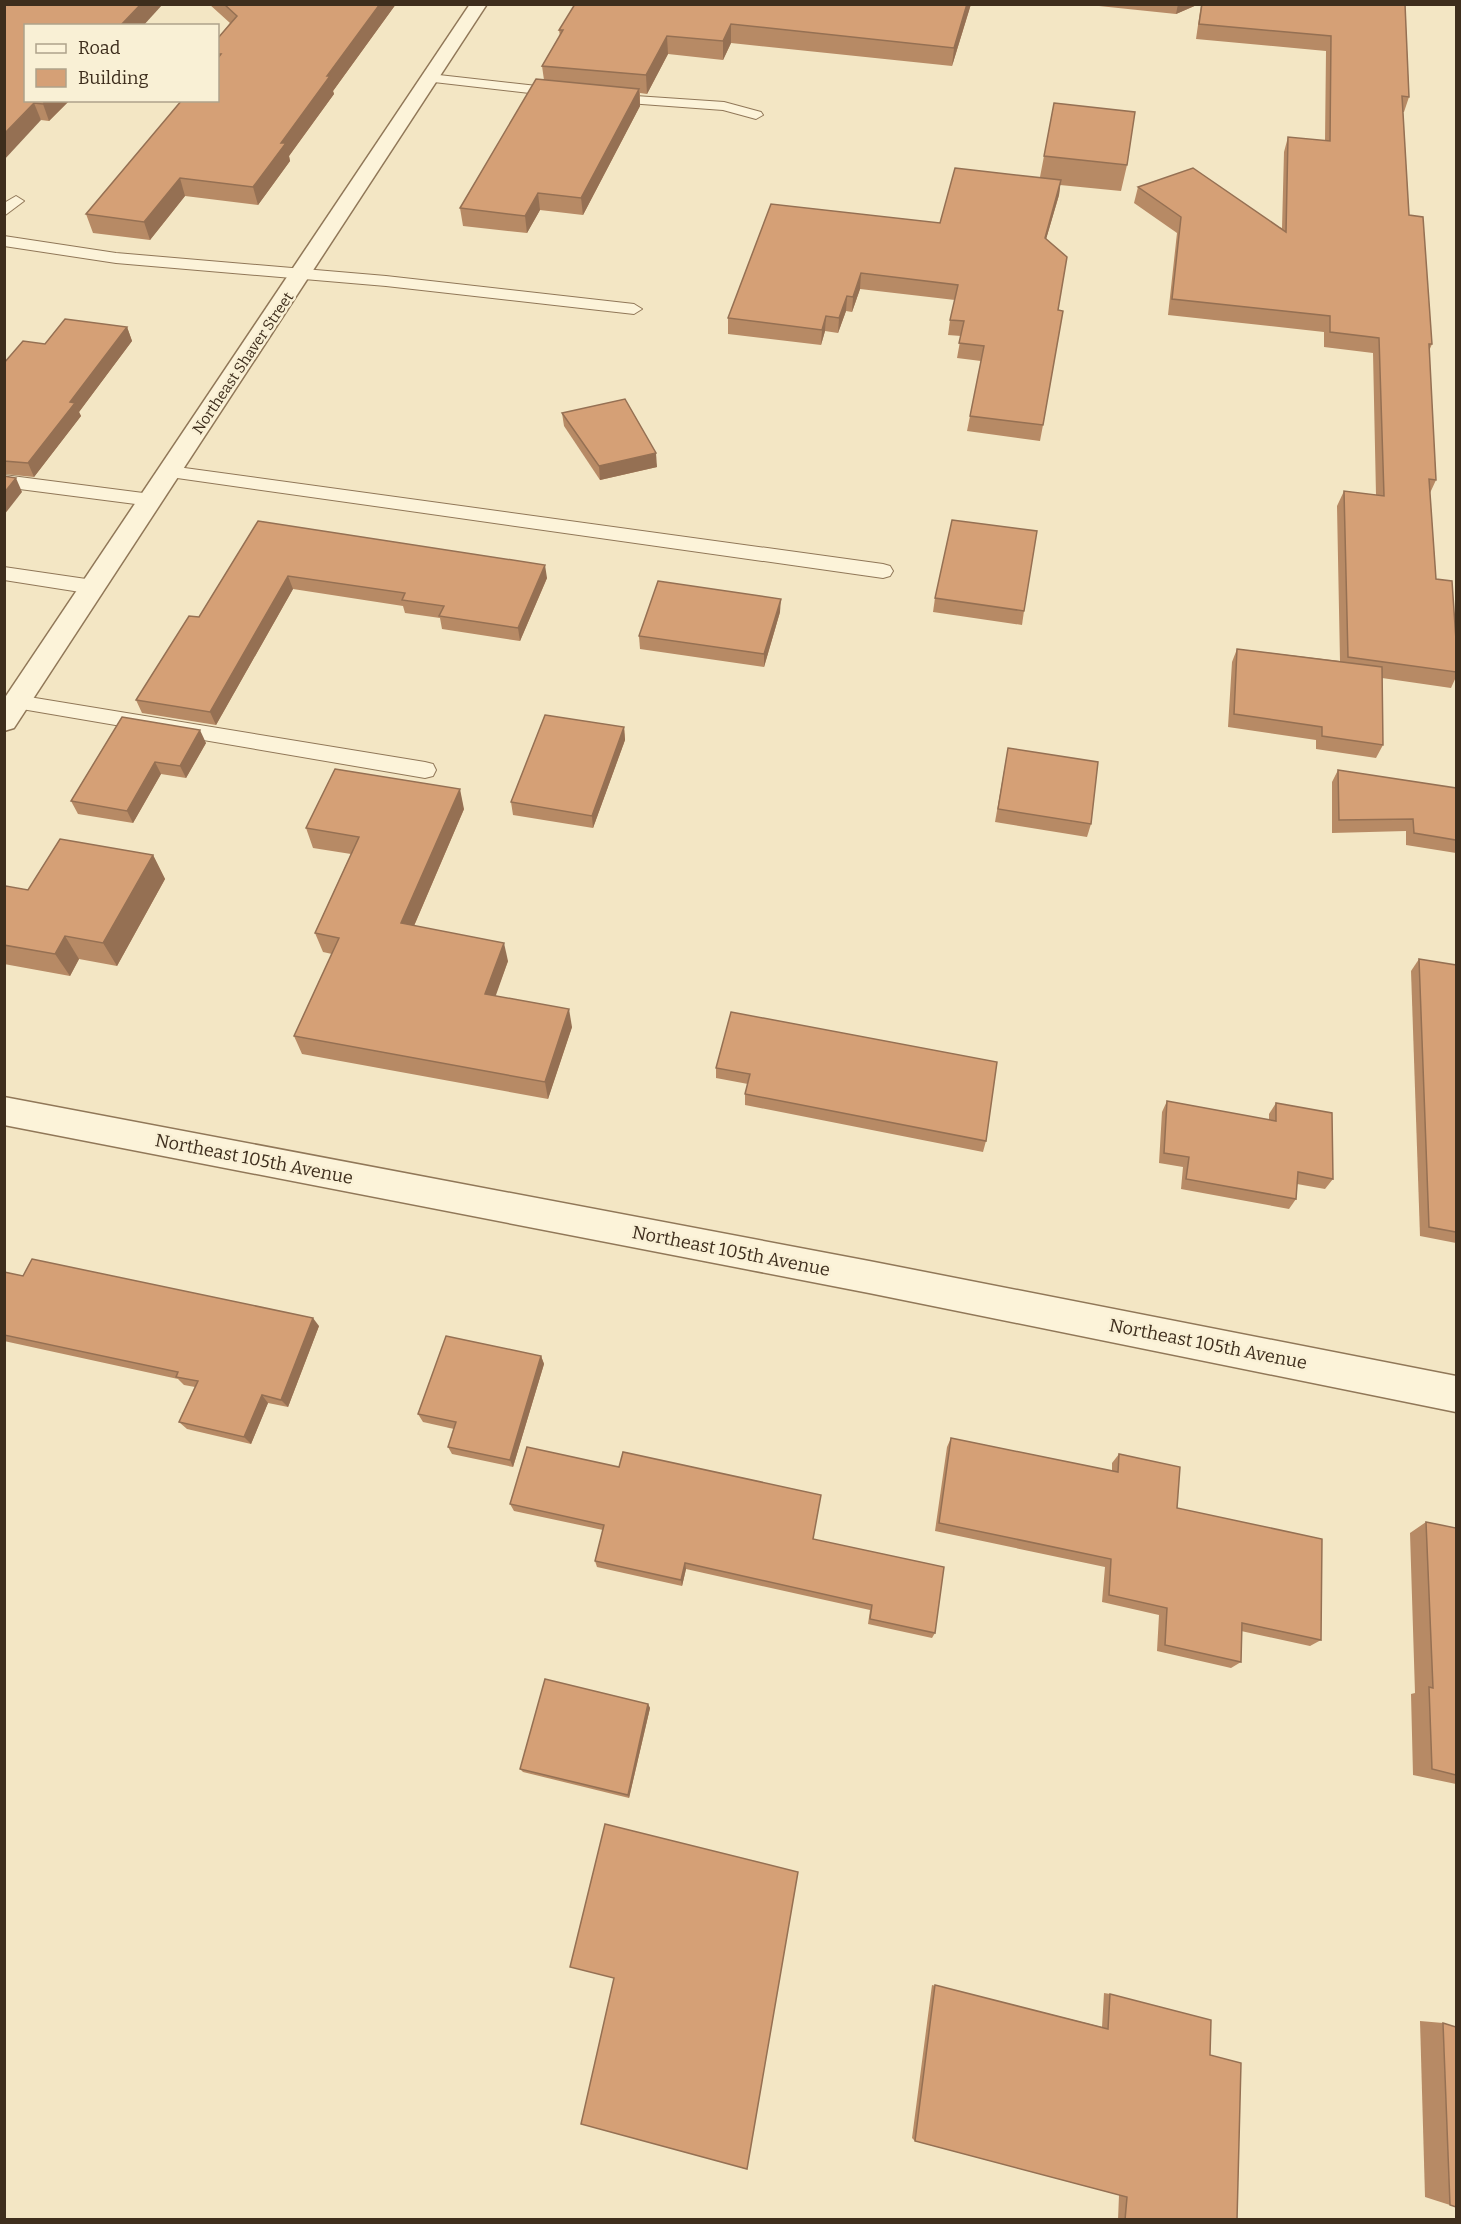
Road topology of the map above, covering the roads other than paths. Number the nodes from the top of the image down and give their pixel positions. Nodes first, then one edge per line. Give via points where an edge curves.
1 (479, 4) edge
2 (430, 78) junction
3 (756, 115) dead end
4 (4, 241) edge
5 (303, 273) junction
6 (634, 309) dead end
7 (170, 472) junction
8 (4, 481) edge
9 (151, 500) junction
10 (883, 571) dead end
11 (4, 573) edge
12 (93, 587) junction
13 (17, 702) junction
14 (4, 721) edge
15 (425, 770) dead end
16 (4, 1111) edge
17 (1456, 1394) edge

1 - 2 street, Northeast Shaver Street
2 - 3 lane via 724,106
2 - 5 street, Northeast Shaver Street
4 - 5 lane via 201,267
5 - 6 lane
5 - 7 street, Northeast Shaver Street
7 - 9 street, Northeast Shaver Street
7 - 10 lane
8 - 9 lane
9 - 12 street, Northeast Shaver Street
11 - 12 lane
12 - 13 street, Northeast Shaver Street
13 - 14 street, Northeast Shaver Street
13 - 15 lane
16 - 17 street, Northeast 105th Avenue

